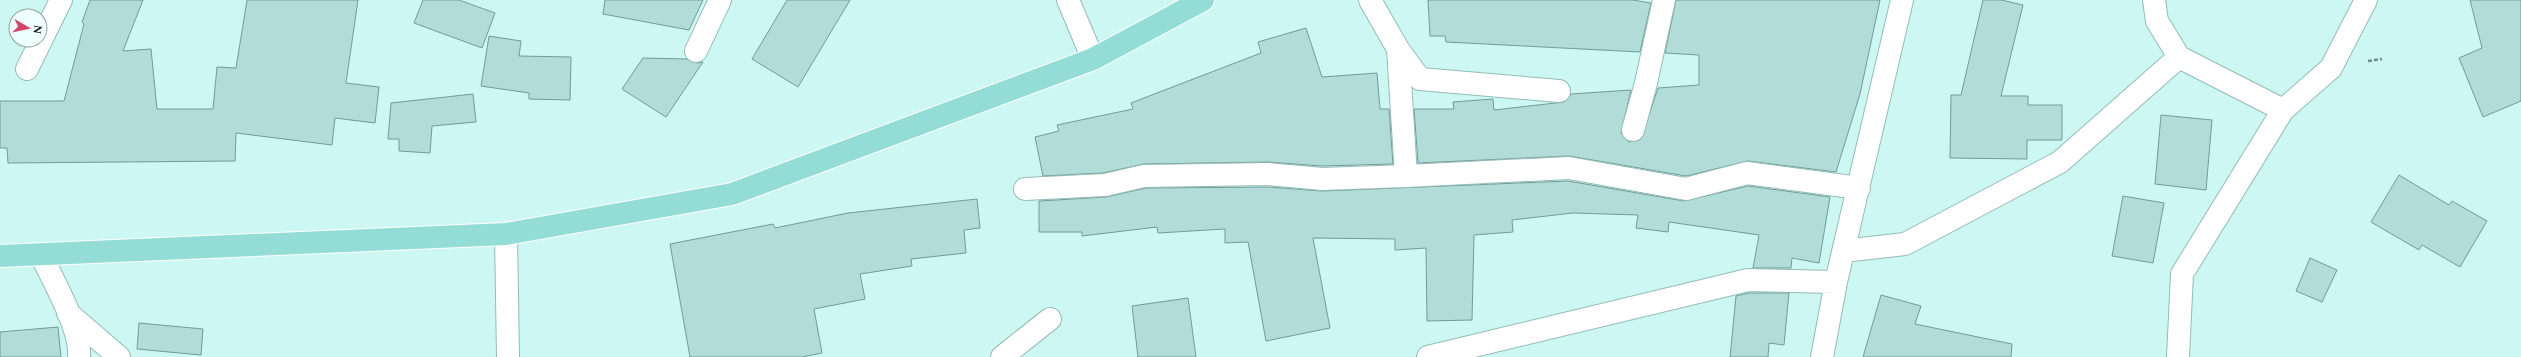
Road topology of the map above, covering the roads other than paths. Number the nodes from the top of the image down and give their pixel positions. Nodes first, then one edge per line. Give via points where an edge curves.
1 (61, 0) edge
2 (720, 0) edge
3 (1068, 0) edge
4 (1203, 0) edge
5 (1370, 0) edge
6 (1664, 0) edge
7 (1902, 0) edge
8 (2154, 0) edge
9 (2366, 0) edge
10 (1398, 49) junction
11 (696, 51) dead end
12 (2179, 57) junction
13 (1094, 59) junction
14 (27, 69) dead end
15 (1559, 91) dead end
16 (2283, 110) junction
17 (1633, 130) dead end
18 (1406, 176) junction
19 (1858, 188) junction
20 (1024, 189) dead end
21 (506, 234) junction
22 (1843, 251) junction
23 (41, 255) junction
24 (0, 256) edge
25 (1836, 282) junction
26 (68, 313) junction
27 (1050, 319) dead end
28 (79, 357) edge
29 (119, 357) edge
30 (508, 357) edge
31 (1002, 357) edge
32 (1428, 357) edge
33 (1822, 357) edge
34 (2178, 357) edge

1 - 14 street
2 - 11 street
3 - 13 street
4 - 13 main road
5 - 10 street
6 - 17 street
7 - 19 street
8 - 12 street via 2157,21
9 - 16 street via 2331,68
10 - 15 street via 1420,79
10 - 18 street
12 - 16 street
12 - 22 street via 2060,162 1905,244
13 - 21 main road via 732,194
16 - 34 street via 2182,274
18 - 19 street via 1569,168 1686,189 1747,173
18 - 20 street via 1322,179 1268,174 1152,176 1105,185
19 - 22 street
21 - 23 main road
21 - 30 street
22 - 25 street
23 - 24 main road
23 - 26 street
25 - 32 street via 1748,280
25 - 33 street
26 - 28 street via 80,349
26 - 29 street
27 - 31 street

